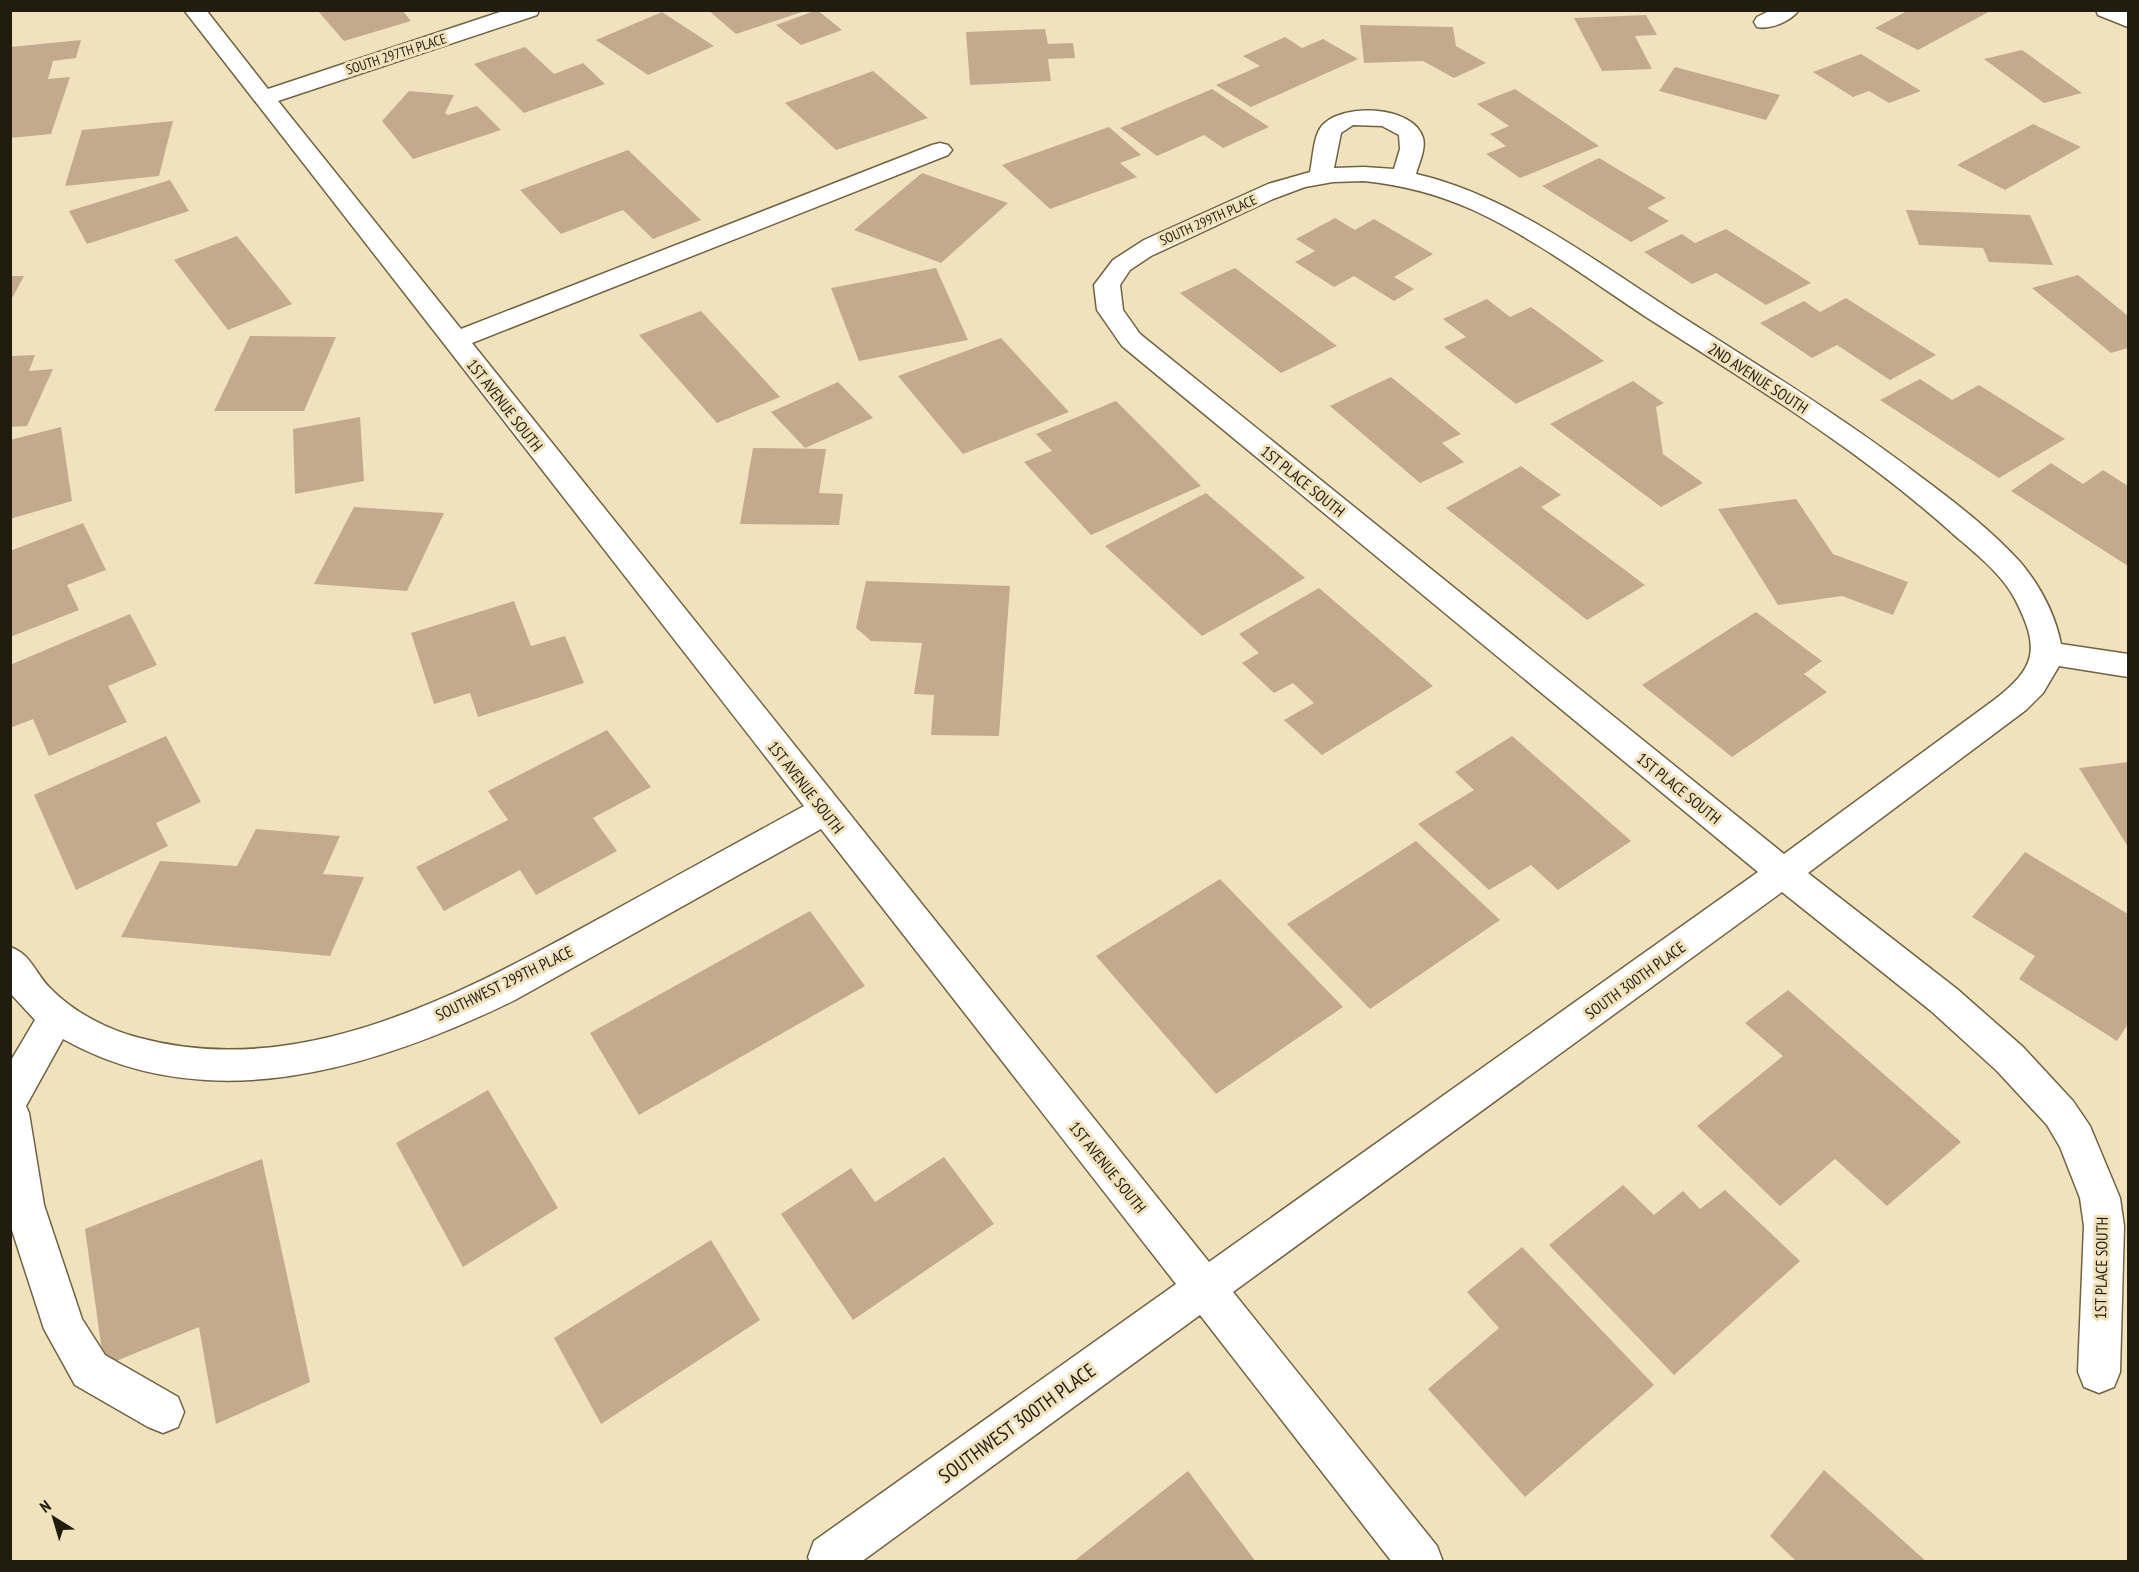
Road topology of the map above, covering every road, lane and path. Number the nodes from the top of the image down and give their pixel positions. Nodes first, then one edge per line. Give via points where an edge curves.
1 (194, 10) edge
2 (529, 10) edge
3 (1789, 10) edge
4 (2106, 10) edge
5 (2128, 21) edge
6 (1765, 22) dead end
7 (263, 98) junction
8 (940, 150) dead end
9 (1375, 174) joint
10 (1322, 176) junction
11 (1403, 178) junction
12 (1107, 285) joint
13 (454, 340) junction
14 (2046, 653) junction
15 (2128, 664) edge
16 (824, 811) junction
17 (1783, 873) junction
18 (10, 962) edge
19 (57, 1016) junction
20 (10, 1098) edge
21 (10, 1113) edge
22 (1205, 1289) junction
23 (2099, 1372) dead end
24 (163, 1412) dead end
25 (830, 1557) dead end
26 (1420, 1562) edge

1 - 7 street, 1ST AVENUE SOUTH
2 - 7 street, SOUTH 297TH PLACE
3 - 6 street
4 - 5 street
7 - 13 street, 1ST AVENUE SOUTH
8 - 13 street
9 - 10 street, SOUTH 299TH PLACE
9 - 11 street, 2ND AVENUE SOUTH
10 - 11 street via 1330,131 1346,120 1373,117 1408,130 1412,141
10 - 12 street, SOUTH 299TH PLACE via 1280,188 1149,247 1122,264
11 - 14 street, 2ND AVENUE SOUTH via 1460,195 1515,222 1796,402 1914,484 1989,549 2021,583 2037,613
12 - 17 street, 1ST PLACE SOUTH via 1110,310 1131,340
13 - 16 street, 1ST AVENUE SOUTH
14 - 15 street
14 - 17 street, SOUTH 300TH PLACE via 2036,680 2020,696
16 - 19 street, SOUTHWEST 299TH PLACE via 511,984 396,1033 336,1051 273,1063 180,1064 115,1047
16 - 22 street, 1ST AVENUE SOUTH
17 - 22 street, SOUTH 300TH PLACE
17 - 23 street, 1ST PLACE SOUTH via 1978,1030 2060,1113 2076,1138 2100,1198 2104,1226
18 - 19 street, SOUTHWEST 299TH PLACE via 39,1000
19 - 20 street
21 - 24 street via 24,1205 65,1329 90,1370
22 - 25 street, SOUTHWEST 300TH PLACE
22 - 26 street, 1ST AVENUE SOUTH

